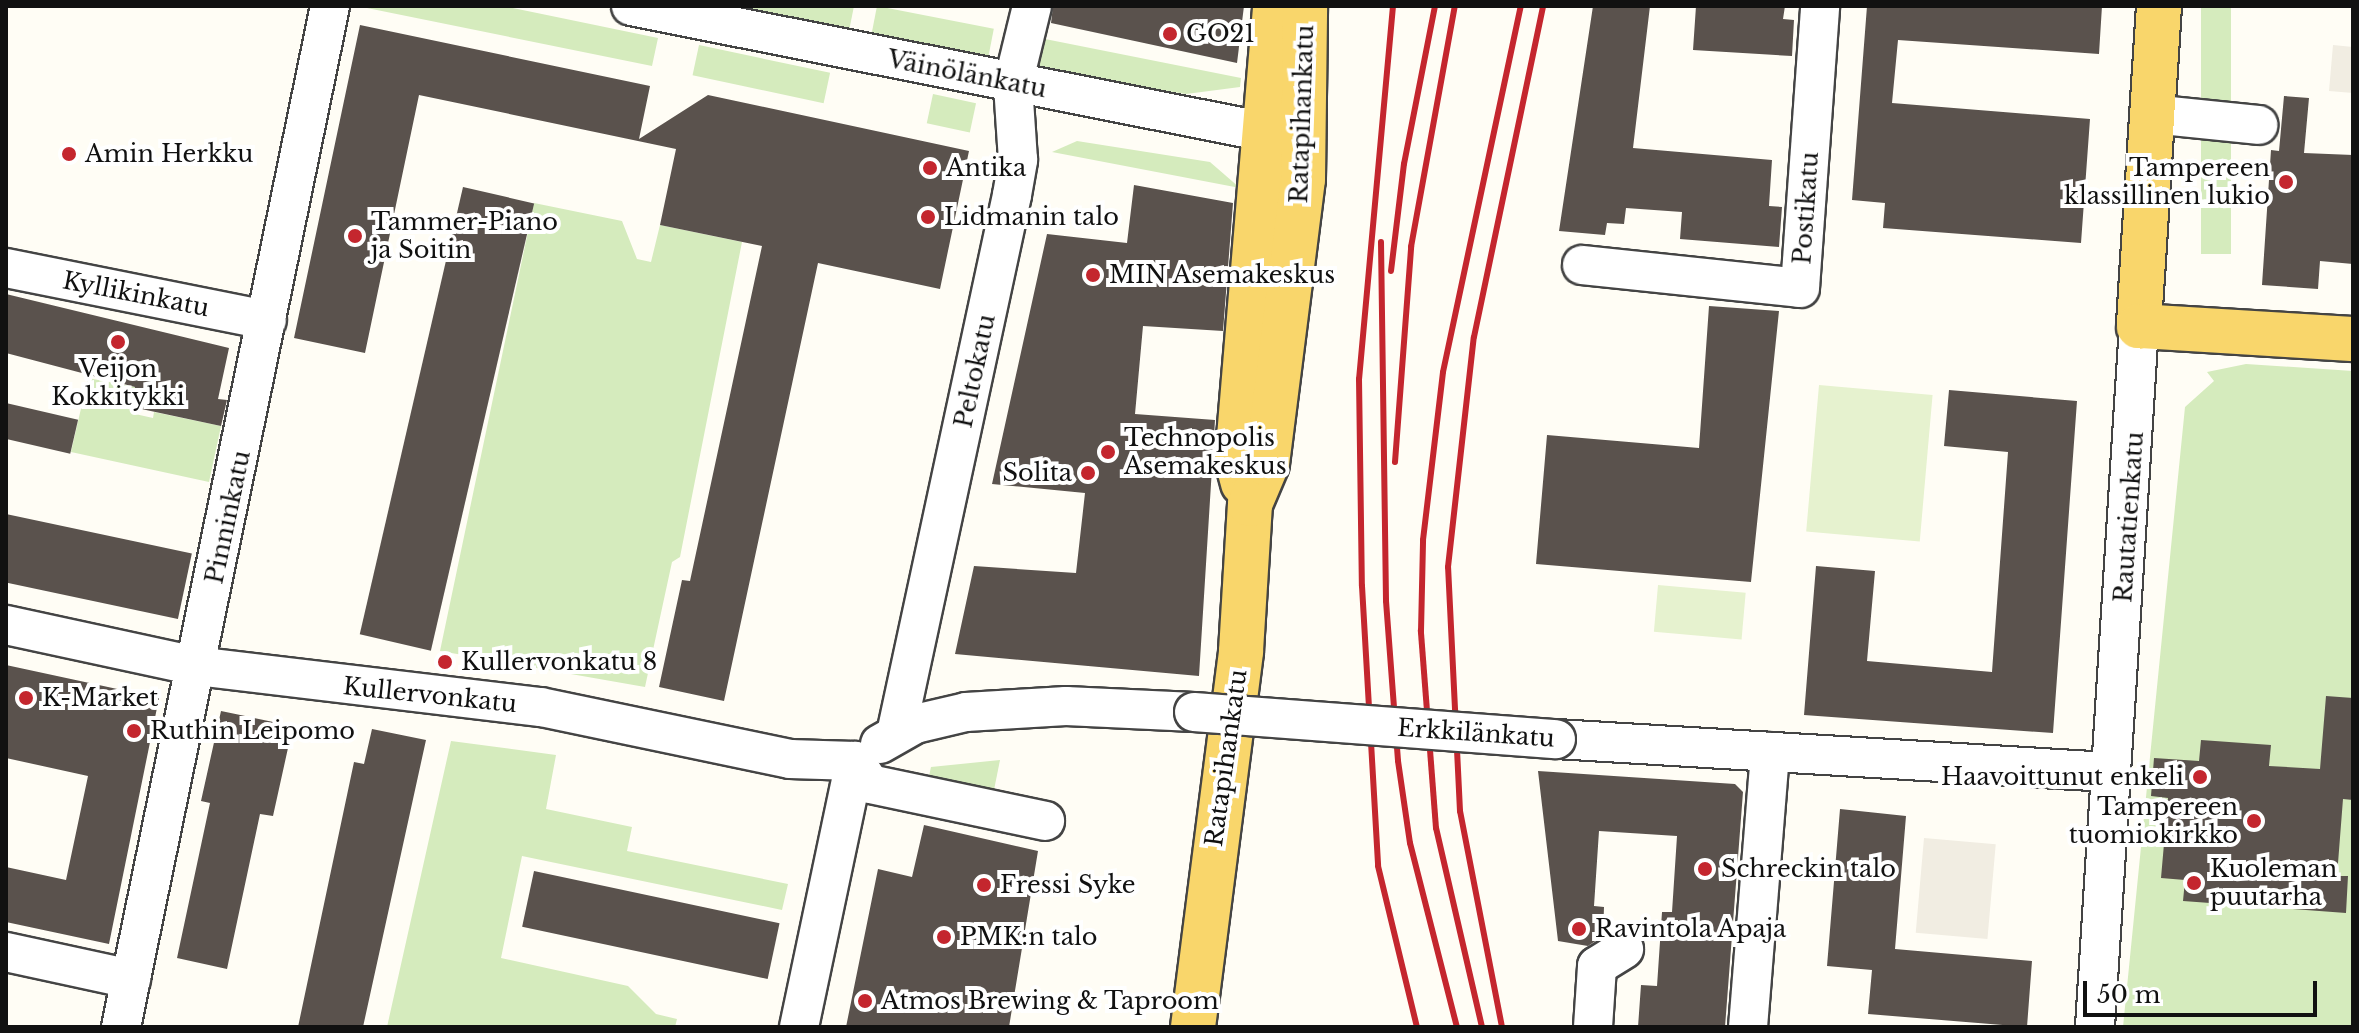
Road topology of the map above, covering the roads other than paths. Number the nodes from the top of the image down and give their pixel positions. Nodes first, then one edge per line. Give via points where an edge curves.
1 (330, 6) edge
2 (631, 6) edge
3 (1032, 6) edge
4 (1275, 6) edge
5 (1305, 6) edge
6 (1820, 6) edge
7 (2159, 6) edge
8 (1013, 84) junction
9 (2152, 114) junction
10 (2258, 125) dead end
11 (1286, 136) junction
12 (1582, 265) dead end
13 (6, 268) edge
14 (267, 320) junction
15 (2139, 326) junction
16 (2353, 339) edge
17 (6, 625) edge
18 (196, 666) junction
19 (896, 734) junction
20 (1770, 752) junction
21 (855, 761) junction
22 (2109, 772) junction
23 (1045, 821) dead end
24 (1624, 949) dead end
25 (6, 952) edge
26 (131, 979) junction
27 (1197, 1021) edge
28 (121, 1027) edge
29 (799, 1027) edge
30 (1593, 1027) edge
31 (1748, 1027) edge
32 (2095, 1027) edge

1 - 14 street, Pinninkatu
2 - 8 street, Väinölänkatu
3 - 8 street, Peltokatu
4 - 11 main road, Ratapihankatu
5 - 11 main road, Ratapihankatu
6 - 12 street, Postikatu via 1800,288
7 - 9 main road, Rautatienkatu
8 - 11 street, Väinölänkatu
8 - 19 street, Peltokatu via 1016,172
9 - 10 street
9 - 15 main road, Rautatienkatu
11 - 27 main road, Ratapihankatu via 1267,464 1250,504 1241,651
13 - 14 street, Kyllikinkatu
14 - 18 street, Pinninkatu
15 - 16 main road
15 - 22 street, Rautatienkatu
17 - 18 street, Kullervonkatu
18 - 21 street, Kullervonkatu via 541,707 790,759
18 - 26 street, Pinninkatu
19 - 20 street, Erkkilänkatu, bridge via 966,712 1066,706
19 - 21 street, Erkkilänkatu
20 - 22 street, Erkkilänkatu
20 - 31 street
21 - 23 street via 870,784
21 - 29 street
22 - 32 street, Rautatienkatu
24 - 30 street via 1597,966
25 - 26 street
26 - 28 street, Pinninkatu

